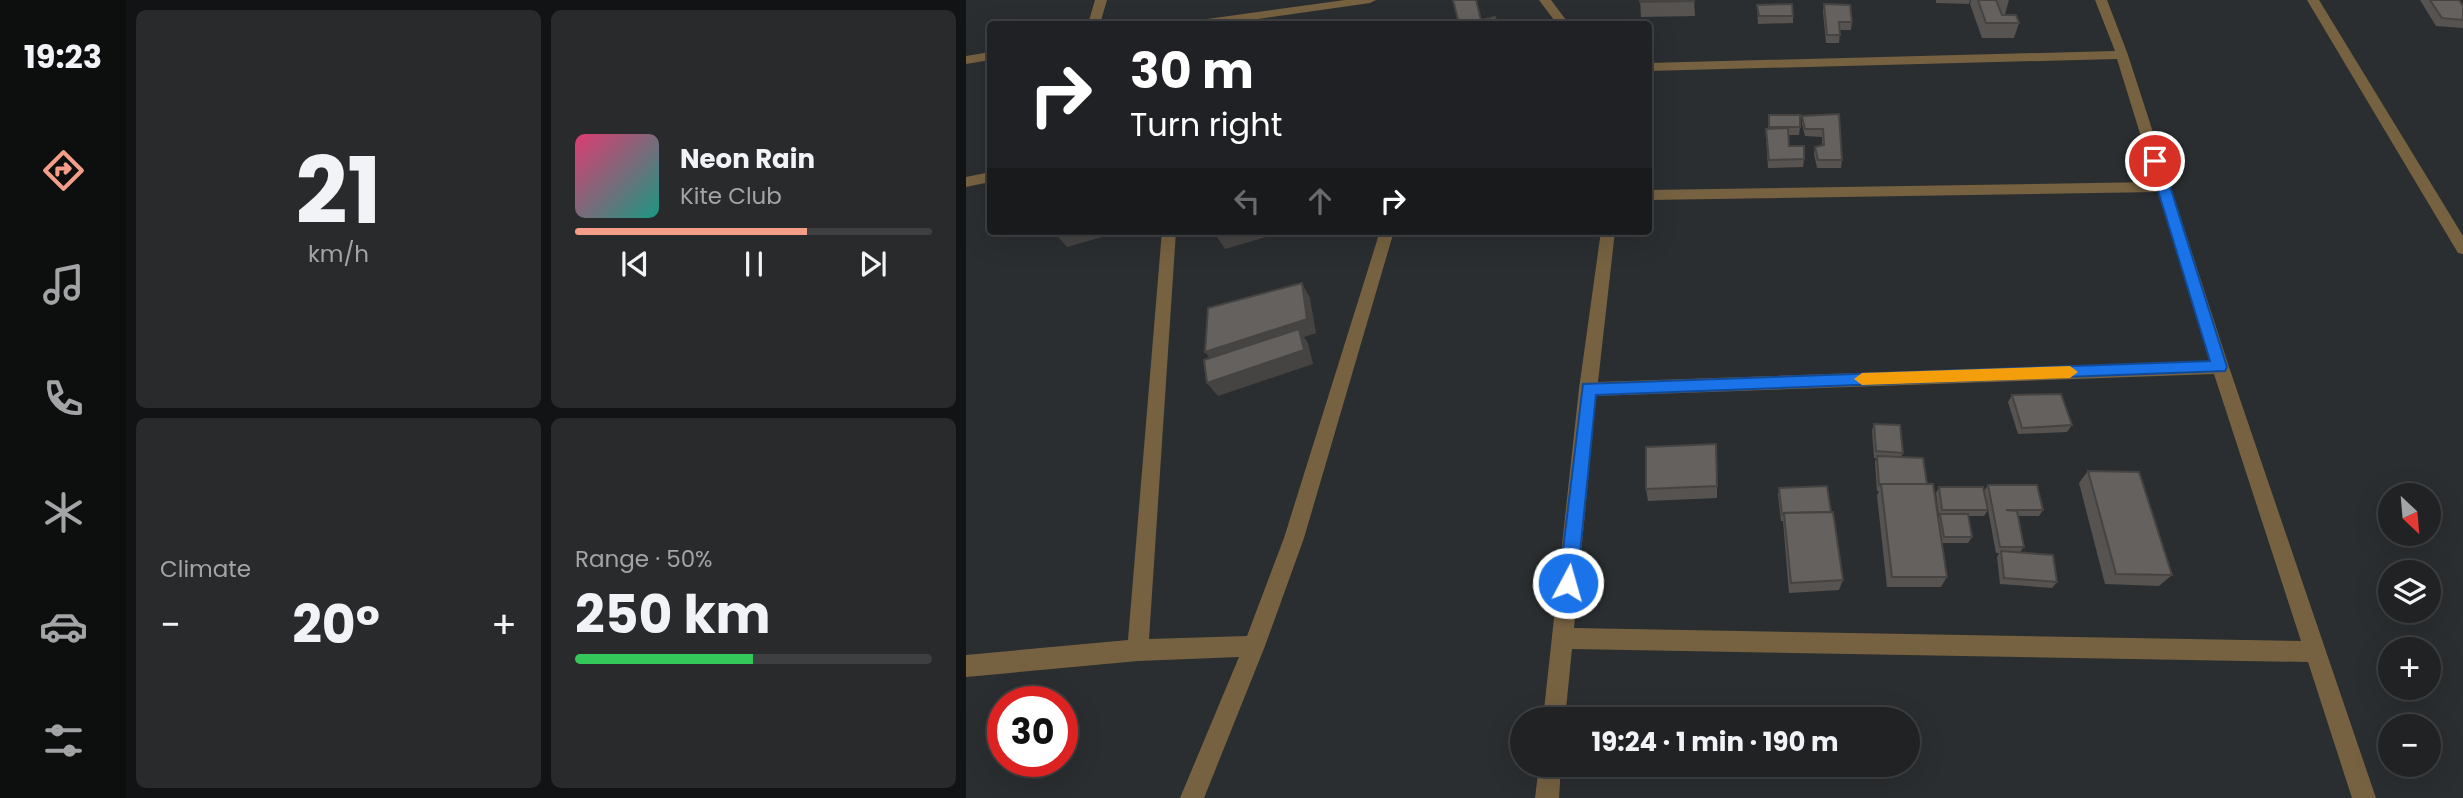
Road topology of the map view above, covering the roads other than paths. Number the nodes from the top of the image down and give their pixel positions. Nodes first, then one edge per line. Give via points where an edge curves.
1 (1101, 0) edge
2 (1281, 0) edge
3 (1370, 0) edge
4 (1545, 0) edge
5 (2101, 0) edge
6 (2313, 0) edge
7 (1276, 13) junction
8 (1095, 21) edge
9 (1221, 21) edge
10 (1561, 21) edge
11 (2122, 55) junction
12 (987, 56) edge
13 (966, 60) edge
14 (1652, 67) edge
15 (987, 178) edge
16 (966, 182) edge
17 (2164, 187) junction
18 (1652, 195) edge
19 (1169, 235) edge
20 (1386, 235) edge
21 (1607, 235) edge
22 (2463, 249) edge
23 (2220, 367) junction
24 (1588, 388) junction
25 (1562, 638) junction
26 (1254, 646) junction
27 (1138, 650) junction
28 (2316, 652) junction
29 (966, 666) edge
30 (1555, 707) edge
31 (1549, 777) edge
32 (1192, 798) edge
33 (1547, 798) edge
34 (2364, 798) edge

1 - 8 street
2 - 7 street
3 - 7 street
4 - 10 street
5 - 11 street
6 - 22 street
7 - 9 street
11 - 14 street
11 - 17 street
12 - 13 street
15 - 16 street
17 - 18 street
17 - 23 street
19 - 27 street
20 - 26 street via 1294,538
21 - 24 street
23 - 24 street
23 - 28 street
24 - 25 street
25 - 28 street
25 - 30 street
26 - 27 street
26 - 32 street
27 - 29 street
28 - 34 street
31 - 33 street

